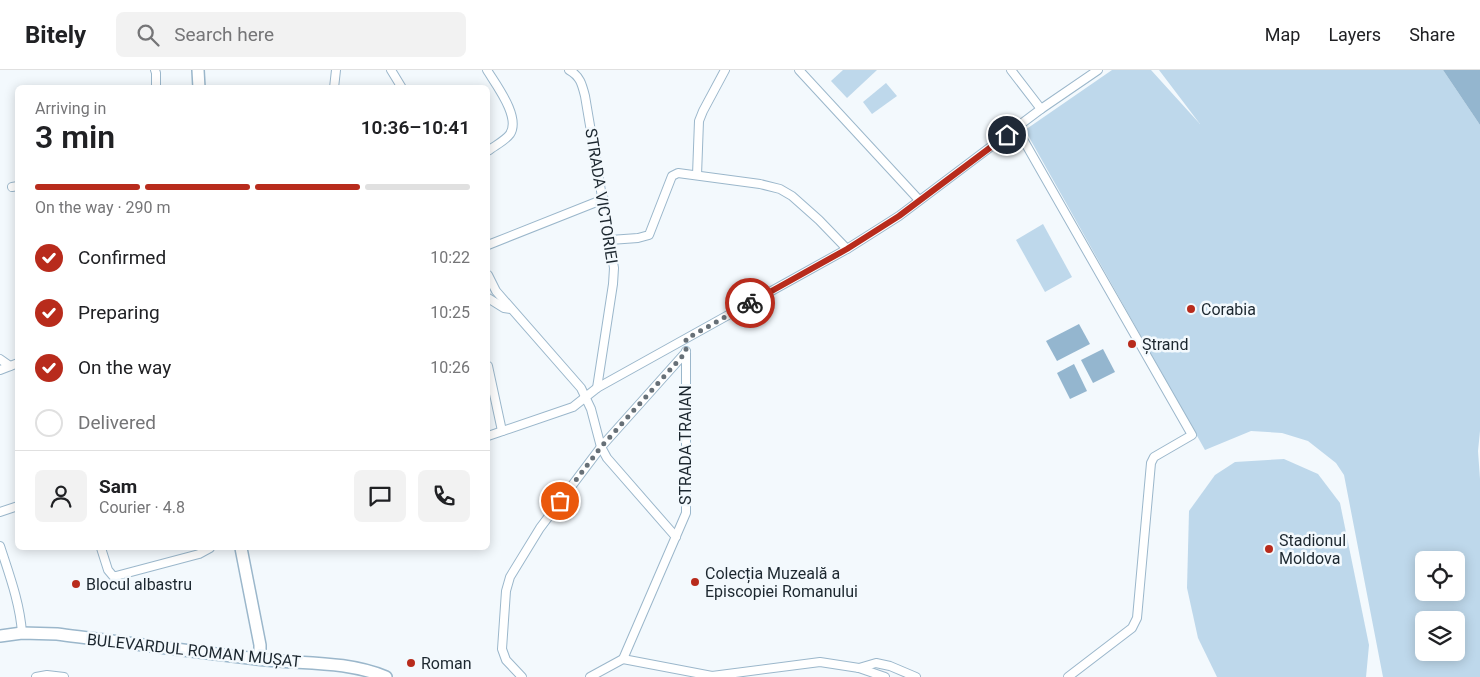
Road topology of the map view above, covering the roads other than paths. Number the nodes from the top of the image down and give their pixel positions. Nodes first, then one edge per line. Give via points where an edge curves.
1 (155, 70) edge
2 (198, 70) edge
3 (336, 70) edge
4 (391, 70) edge
5 (487, 70) edge
6 (569, 70) edge
7 (725, 70) edge
8 (799, 70) edge
9 (1011, 70) edge
10 (1098, 70) edge
11 (579, 72) edge
12 (156, 85) edge
13 (199, 85) edge
14 (334, 85) edge
15 (400, 85) edge
16 (1041, 109) junction
17 (1016, 127) junction
18 (490, 149) edge
19 (697, 175) junction
20 (604, 199) junction
21 (919, 200) junction
22 (610, 240) junction
23 (490, 244) edge
24 (847, 249) junction
25 (490, 283) edge
26 (490, 299) edge
27 (511, 309) junction
28 (686, 339) junction
29 (686, 352) junction
30 (0, 359) edge
31 (14, 364) edge
32 (0, 370) edge
33 (490, 375) edge
34 (596, 388) junction
35 (587, 397) junction
36 (502, 432) junction
37 (490, 435) edge
38 (601, 447) junction
39 (15, 507) edge
40 (0, 512) edge
41 (676, 537) junction
42 (0, 546) edge
43 (102, 550) edge
44 (206, 550) edge
45 (241, 550) edge
46 (22, 633) junction
47 (0, 636) edge
48 (623, 658) junction
49 (260, 659) junction
50 (859, 668) junction
51 (36, 677) edge
52 (64, 677) edge
53 (386, 677) edge
54 (522, 677) edge
55 (590, 677) edge
56 (885, 677) edge
57 (916, 677) edge
58 (1068, 677) edge

1 - 12 street
2 - 13 main road
3 - 14 street
4 - 15 street
5 - 18 street via 511,111 513,122 509,136
6 - 11 street, STRADA VICTORIEI
7 - 19 street via 700,122
8 - 21 street
9 - 16 street
10 - 16 street
11 - 20 street, STRADA VICTORIEI
16 - 17 street
17 - 21 street
17 - 58 street via 1192,435 1154,456 1137,618 1132,628
19 - 22 street via 678,173 672,176 649,235
19 - 24 street via 780,189 819,220
20 - 22 street, STRADA VICTORIEI
20 - 23 street
21 - 24 street
22 - 34 street, STRADA VICTORIEI via 613,284
24 - 28 street
25 - 27 street
26 - 27 street
27 - 35 street
28 - 29 street, STRADA TRAIAN
28 - 34 street
29 - 38 street
29 - 41 street, STRADA TRAIAN via 686,513
30 - 31 street
31 - 32 street
33 - 36 street
34 - 35 street
35 - 36 street via 573,407
35 - 38 street
36 - 37 street
38 - 41 street
38 - 54 street via 540,528 510,576 502,649 506,660
39 - 40 street
41 - 48 street, STRADA TRAIAN
42 - 46 street via 14,588
43 - 44 street via 113,576
45 - 49 main road
46 - 47 main road, BULEVARDUL ROMAN MUȘAT
46 - 49 main road, BULEVARDUL ROMAN MUȘAT via 57,634
48 - 50 street via 712,676 806,663 835,663
48 - 55 street
49 - 53 main road, BULEVARDUL ROMAN MUȘAT via 340,664
50 - 56 street
50 - 57 street via 876,663
51 - 52 street

